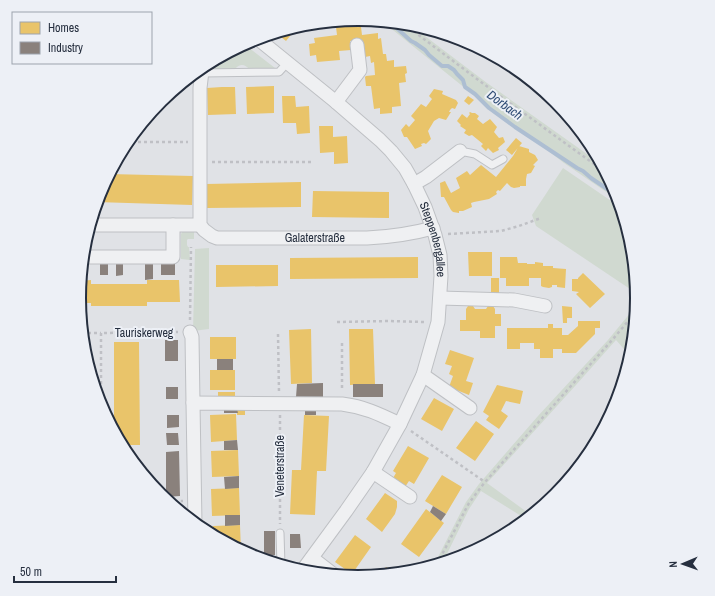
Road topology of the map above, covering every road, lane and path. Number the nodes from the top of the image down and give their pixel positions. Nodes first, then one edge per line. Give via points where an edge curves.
1 (414, 32) edge
2 (263, 43) edge
3 (357, 45) dead end
4 (288, 62) junction
5 (210, 69) edge
6 (202, 75) edge
7 (336, 102) junction
8 (135, 142) edge
9 (200, 142) junction
10 (460, 151) joint
11 (504, 159) dead end
12 (200, 162) junction
13 (314, 162) dead end
14 (594, 164) edge
15 (414, 184) junction
16 (541, 218) dead end
17 (96, 225) edge
18 (174, 225) junction
19 (200, 225) junction
20 (434, 231) junction
21 (191, 247) dead end
22 (89, 257) edge
23 (440, 298) junction
24 (544, 306) dead end
25 (628, 321) edge
26 (337, 322) dead end
27 (438, 322) junction
28 (190, 332) junction
29 (88, 333) edge
30 (101, 333) junction
31 (278, 334) dead end
32 (342, 343) dead end
33 (422, 375) junction
34 (101, 388) edge
35 (193, 402) junction
36 (280, 404) junction
37 (342, 404) junction
38 (470, 408) dead end
39 (400, 424) junction
40 (373, 472) junction
41 (485, 482) junction
42 (410, 497) dead end
43 (195, 516) edge
44 (280, 531) joint
45 (441, 557) edge
46 (312, 558) junction
47 (281, 559) edge
48 (306, 565) edge
49 (325, 568) edge

1 - 14 path
2 - 4 street, Steppenbergallee
3 - 7 street via 364,70
4 - 5 lane via 279,72
4 - 7 street, Steppenbergallee
6 - 9 street
7 - 15 street, Steppenbergallee via 380,140 405,168
8 - 9 path
9 - 12 street
10 - 11 lane via 475,154 492,165
10 - 15 street
12 - 13 path
12 - 19 street
15 - 20 street, Steppenbergallee
16 - 20 path via 501,231
17 - 18 street
18 - 19 street
18 - 22 street via 174,257
19 - 20 street, Galaterstraße via 217,238 350,238
20 - 23 street, Steppenbergallee via 440,255
21 - 28 path
23 - 24 street via 514,300
23 - 27 street, Steppenbergallee
25 - 41 path
26 - 27 path
27 - 33 street, Steppenbergallee
28 - 30 path, Tauriskerweg
28 - 35 street
29 - 30 path
30 - 34 path, Tauriskerweg
31 - 36 path, Veneterstraße
32 - 37 path
33 - 38 street
33 - 39 street, Steppenbergallee
35 - 36 street
35 - 43 street
36 - 37 street
36 - 44 path, Veneterstraße
37 - 39 street via 370,410
39 - 40 street, Steppenbergallee
39 - 41 path
40 - 42 street
40 - 46 street, Steppenbergallee
41 - 45 path via 469,503
44 - 47 lane
46 - 48 street, Steppenbergallee
46 - 49 street

